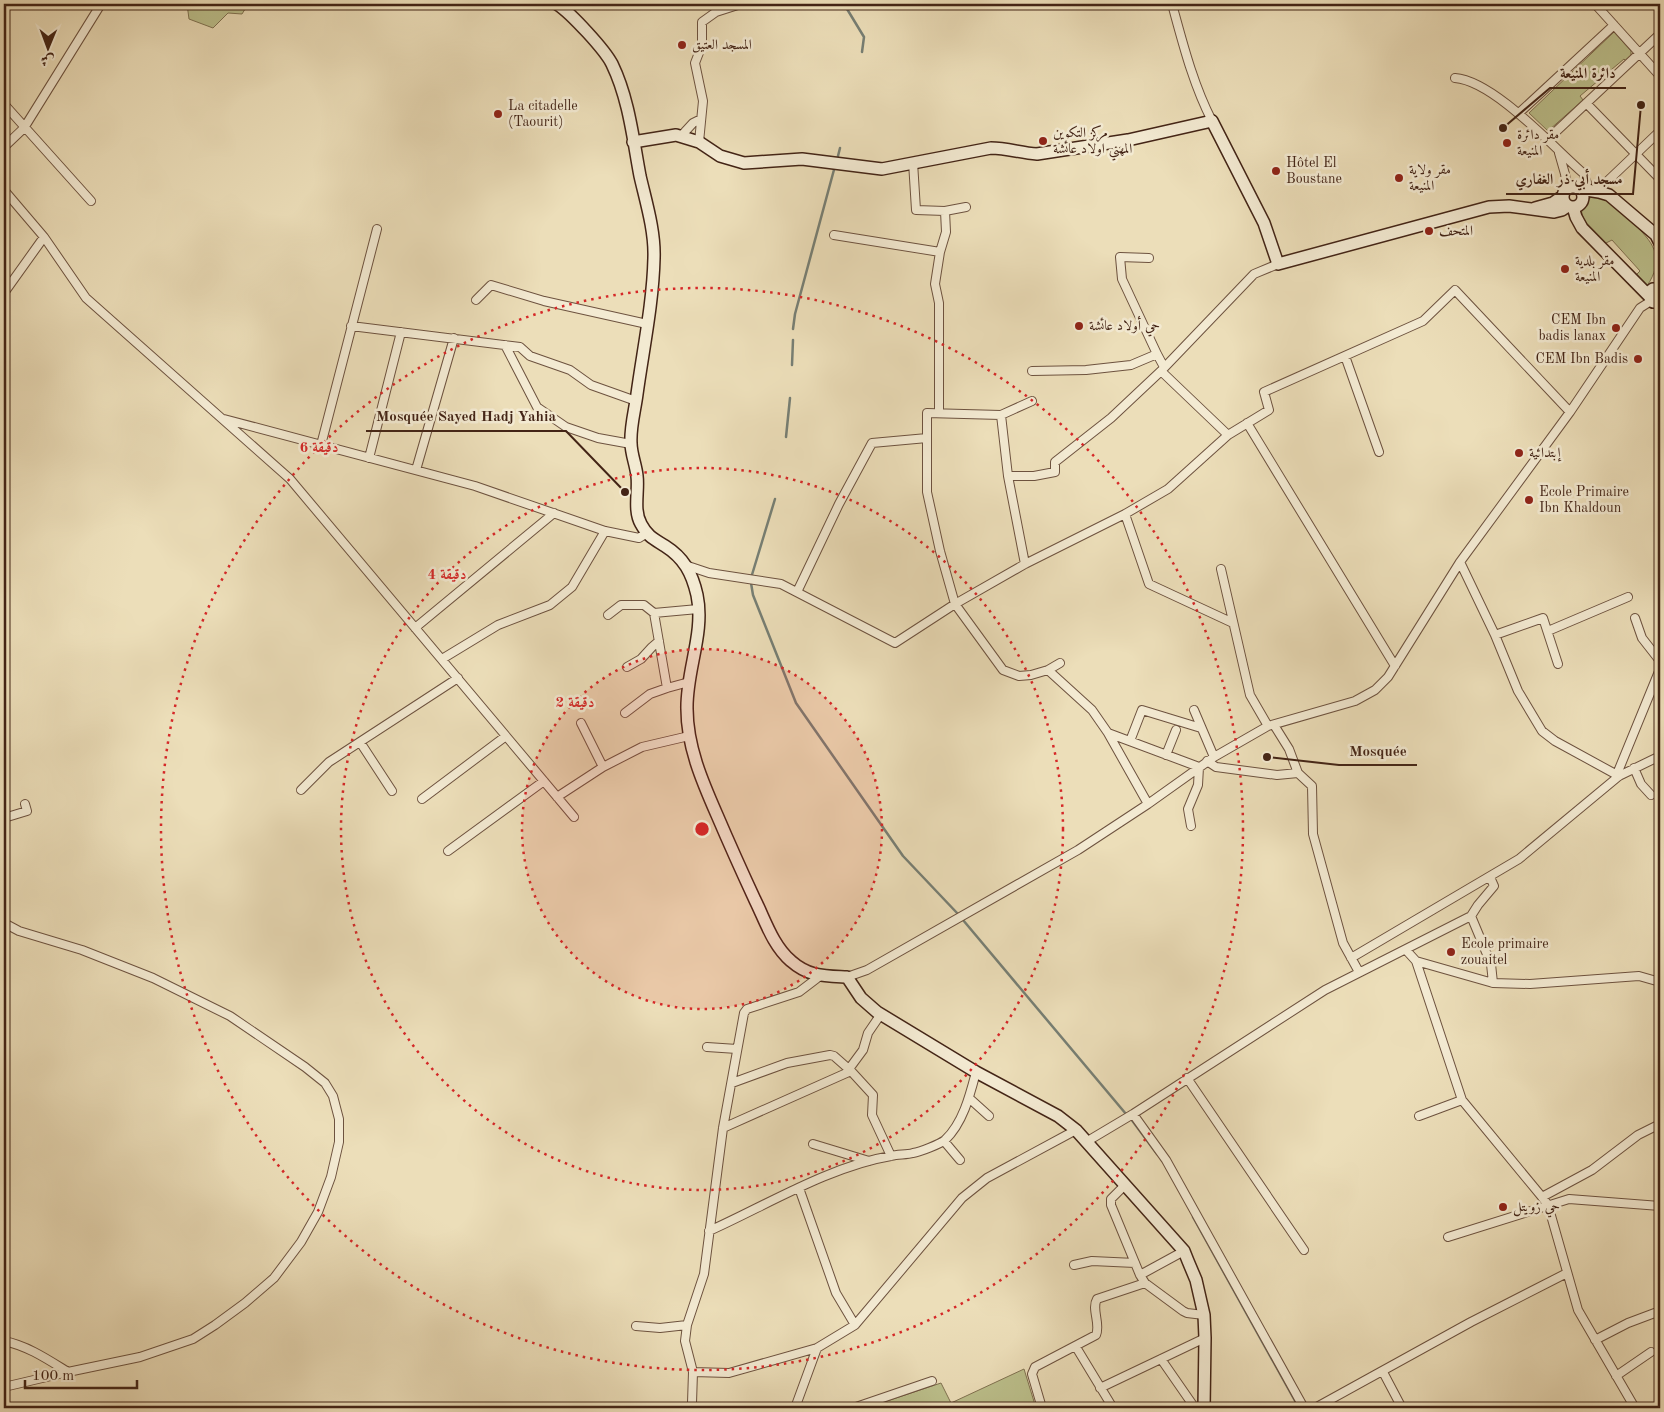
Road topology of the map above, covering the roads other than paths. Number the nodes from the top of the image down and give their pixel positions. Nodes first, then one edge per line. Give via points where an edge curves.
1 (101, 4) edge
2 (557, 4) edge
3 (741, 4) edge
4 (1172, 4) edge
5 (1607, 4) edge
6 (1598, 7) edge
7 (1614, 24) junction
8 (1660, 34) edge
9 (1640, 52) junction
10 (1660, 76) edge
11 (1455, 78) dead end
12 (4, 104) edge
13 (1586, 104) junction
14 (1519, 114) junction
15 (701, 118) junction
16 (1212, 121) junction
17 (24, 128) junction
18 (1660, 133) edge
19 (680, 136) junction
20 (1547, 140) junction
21 (633, 142) junction
22 (700, 142) junction
23 (4, 147) edge
24 (1558, 152) junction
25 (1635, 155) junction
26 (913, 162) junction
27 (1660, 179) edge
28 (1587, 191) junction
29 (5, 193) edge
30 (1568, 199) junction
31 (91, 201) dead end
32 (966, 207) dead end
33 (945, 211) junction
34 (377, 229) dead end
35 (834, 235) dead end
36 (1659, 236) edge
37 (44, 237) junction
38 (940, 252) junction
39 (1149, 258) dead end
40 (1278, 264) junction
41 (1660, 290) edge
42 (4, 293) edge
43 (476, 300) dead end
44 (1654, 302) edge
45 (647, 324) junction
46 (351, 326) junction
47 (401, 332) junction
48 (454, 338) junction
49 (505, 345) junction
50 (1157, 354) junction
51 (1345, 356) junction
52 (1162, 369) junction
53 (1032, 371) dead end
54 (636, 401) junction
55 (1032, 401) dead end
56 (1570, 412) junction
57 (939, 414) junction
58 (1001, 415) junction
59 (222, 418) junction
60 (1247, 423) junction
61 (1228, 435) junction
62 (928, 438) junction
63 (630, 444) junction
64 (321, 445) junction
65 (1380, 452) dead end
66 (369, 458) junction
67 (416, 470) junction
68 (1008, 476) junction
69 (554, 513) junction
70 (1125, 514) junction
71 (605, 531) junction
72 (647, 533) junction
73 (1460, 562) junction
74 (1024, 564) junction
75 (688, 566) junction
76 (1221, 569) dead end
77 (797, 592) junction
78 (1628, 597) dead end
79 (954, 604) junction
80 (698, 609) junction
81 (654, 613) junction
82 (608, 615) dead end
83 (1635, 618) dead end
84 (1233, 623) junction
85 (415, 628) junction
86 (1548, 631) junction
87 (1495, 635) junction
88 (659, 641) junction
89 (442, 659) junction
90 (1660, 660) edge
91 (1060, 663) dead end
92 (1558, 664) dead end
93 (1395, 666) junction
94 (627, 668) dead end
95 (1660, 669) edge
96 (1048, 670) junction
97 (458, 678) junction
98 (689, 682) junction
99 (667, 688) junction
100 (1194, 710) dead end
101 (625, 713) dead end
102 (581, 723) dead end
103 (1271, 725) junction
104 (1201, 728) junction
105 (1176, 730) dead end
106 (1108, 733) junction
107 (506, 736) junction
108 (689, 736) junction
109 (1130, 741) junction
110 (360, 742) junction
111 (1166, 755) junction
112 (1660, 756) edge
113 (1211, 759) junction
114 (604, 767) junction
115 (1199, 767) junction
116 (1634, 768) junction
117 (1298, 773) junction
118 (1618, 774) junction
119 (544, 781) junction
120 (302, 790) dead end
121 (392, 791) dead end
122 (1651, 795) dead end
123 (557, 797) junction
124 (422, 799) dead end
125 (25, 804) dead end
126 (1148, 804) junction
127 (574, 817) dead end
128 (4, 818) edge
129 (1191, 826) dead end
130 (448, 851) dead end
131 (1490, 877) junction
132 (1472, 916) junction
133 (4, 923) edge
134 (1406, 950) junction
135 (1351, 958) junction
136 (1416, 961) junction
137 (1359, 972) junction
138 (820, 976) junction
139 (847, 977) junction
140 (1660, 982) edge
141 (1493, 983) junction
142 (881, 1014) junction
143 (707, 1047) dead end
144 (737, 1049) junction
145 (850, 1070) junction
146 (976, 1072) junction
147 (1187, 1078) junction
148 (732, 1083) junction
149 (969, 1098) junction
150 (1462, 1100) junction
151 (1133, 1114) junction
152 (989, 1116) dead end
153 (1419, 1116) dead end
154 (1660, 1124) edge
155 (723, 1128) junction
156 (1076, 1130) junction
157 (944, 1141) junction
158 (1086, 1142) junction
159 (813, 1144) dead end
160 (891, 1156) junction
161 (960, 1160) dead end
162 (869, 1161) junction
163 (1124, 1186) junction
164 (799, 1188) junction
165 (1542, 1196) junction
166 (1548, 1205) junction
167 (1660, 1206) edge
168 (709, 1231) junction
169 (1448, 1237) dead end
170 (1304, 1250) dead end
171 (1184, 1251) junction
172 (1135, 1263) junction
173 (1074, 1265) dead end
174 (1567, 1273) junction
175 (1140, 1275) junction
176 (1145, 1283) junction
177 (1660, 1311) edge
178 (1204, 1315) junction
179 (687, 1325) junction
180 (855, 1325) junction
181 (636, 1326) dead end
182 (1205, 1338) junction
183 (1595, 1340) junction
184 (4, 1341) edge
185 (1076, 1346) junction
186 (817, 1348) junction
187 (1651, 1352) dead end
188 (1161, 1359) junction
189 (68, 1372) junction
190 (692, 1372) junction
191 (1383, 1372) junction
192 (1616, 1376) junction
193 (932, 1381) dead end
194 (4, 1387) edge
195 (1100, 1388) junction
196 (694, 1408) edge
197 (794, 1408) edge
198 (853, 1408) edge
199 (1042, 1408) edge
200 (1113, 1408) edge
201 (1195, 1408) edge
202 (1204, 1408) edge
203 (1304, 1408) edge
204 (1315, 1408) edge
205 (1402, 1408) edge
206 (1635, 1408) edge

1 - 17 street
2 - 21 street via 606,53 624,94
3 - 15 street via 716,12 702,22 702,45 695,64 703,101
4 - 16 street via 1200,100
5 - 6 street
6 - 7 street
7 - 9 street
7 - 14 street
8 - 9 street
9 - 10 street
9 - 13 street
11 - 14 street via 1471,81
12 - 17 street
13 - 20 street
13 - 25 street
14 - 20 street
15 - 19 street
15 - 22 street
16 - 26 street via 1128,140 1037,154 991,148
16 - 40 street via 1264,223
17 - 23 street
17 - 31 street
18 - 25 street
19 - 21 street
19 - 22 street
20 - 24 street
21 - 45 street via 652,230 654,256
22 - 26 street via 720,156 744,164 802,160 882,169
24 - 28 street via 1582,173
24 - 30 street via 1564,166
25 - 27 street
25 - 28 street
26 - 33 street via 916,210
28 - 30 street via 1574,186
28 - 30 street via 1577,206
28 - 36 street via 1608,195
29 - 37 street
30 - 40 street via 1562,210 1554,212 1509,206 1489,207
30 - 44 street via 1582,228
32 - 33 street
33 - 38 street via 946,232
34 - 46 street
35 - 38 street
37 - 42 street
37 - 59 street via 86,298
38 - 57 street via 935,284 939,303
39 - 50 street via 1120,257 1122,279
40 - 52 street via 1254,274
41 - 44 street via 1649,292
43 - 45 street via 491,285 544,301
44 - 56 street via 1640,308
45 - 54 street
46 - 47 street
46 - 64 street
47 - 48 street
47 - 66 street
48 - 49 street
48 - 67 street
49 - 54 street via 520,347 530,356 570,370 591,385
49 - 63 street via 537,407 566,426 598,438
50 - 52 street
50 - 53 street via 1131,365
51 - 56 street via 1423,321 1455,290
51 - 60 street via 1264,392 1269,410
51 - 65 street
52 - 61 street
52 - 68 street via 1111,418 1054,462 1055,472
54 - 63 street
55 - 58 street
56 - 73 street
57 - 58 street
57 - 62 street via 927,413
58 - 68 street
59 - 64 street
59 - 85 street via 290,479
60 - 61 street
60 - 93 street
61 - 70 street via 1168,489
62 - 77 street via 872,443
62 - 79 street via 928,492
63 - 72 street via 637,476 639,521
64 - 66 street
66 - 67 street
67 - 69 street
68 - 74 street
69 - 71 street
69 - 85 street
70 - 74 street
70 - 84 street via 1149,584
71 - 72 street via 640,538
71 - 89 street via 572,587 550,605 498,626
72 - 75 street
73 - 87 street
73 - 93 street
74 - 79 street
75 - 77 street via 725,576 781,584
75 - 80 street
76 - 84 street
77 - 79 street via 895,643
78 - 86 street
79 - 96 street via 1003,670 1019,676
80 - 81 street
80 - 98 street
81 - 82 street via 644,605 621,605
81 - 88 street
83 - 90 street via 1642,638
84 - 103 street via 1250,695
85 - 89 street
86 - 87 street via 1543,618
86 - 92 street
87 - 118 street via 1518,691 1542,731
88 - 94 street via 641,660
88 - 99 street
89 - 97 street
91 - 96 street
93 - 103 street via 1388,677 1366,696
95 - 118 street
96 - 106 street via 1092,710
97 - 107 street
97 - 110 street
98 - 99 street
98 - 108 street
99 - 101 street via 650,694
100 - 104 street
102 - 114 street
103 - 113 street
103 - 117 street via 1289,749
104 - 109 street via 1142,710
104 - 113 street
105 - 111 street
106 - 109 street
106 - 126 street
107 - 119 street
107 - 124 street
108 - 114 street via 642,747
108 - 138 street via 703,782 780,951 793,963
109 - 111 street
110 - 120 street via 329,762
110 - 121 street
111 - 115 street
112 - 116 street
113 - 115 street
113 - 117 street via 1216,767 1277,775
114 - 123 street
115 - 126 street
115 - 129 street via 1198,785 1188,809
116 - 118 street
116 - 122 street via 1641,784
117 - 135 street via 1312,786 1313,834 1343,943
118 - 131 street via 1518,859
119 - 123 street
119 - 130 street
123 - 127 street
125 - 128 street via 27,811
126 - 139 street via 1078,850 868,970
131 - 132 street via 1494,886
131 - 135 street
132 - 134 street
132 - 141 street via 1491,964
133 - 189 street via 153,978 230,1016 325,1083 333,1096 339,1119 339,1142 318,1212 274,1278 223,1320 193,1339 140,1357
134 - 136 street
134 - 137 street
135 - 137 street
136 - 141 street
136 - 150 street
137 - 147 street via 1325,990
138 - 139 street
138 - 144 street via 799,992 747,1009
139 - 142 street via 861,998
140 - 141 street via 1639,976 1530,984
142 - 145 street
142 - 146 street
143 - 144 street
144 - 148 street
145 - 148 street via 834,1056 826,1056 787,1063
145 - 155 street
145 - 160 street via 873,1095 872,1115
146 - 149 street
146 - 156 street via 1058,1116
147 - 151 street
147 - 170 street
148 - 155 street
149 - 152 street
149 - 157 street
150 - 153 street
150 - 165 street
151 - 158 street
151 - 203 street via 1166,1160
154 - 165 street via 1638,1135 1592,1170
155 - 168 street
156 - 158 street
156 - 180 street via 987,1178 962,1198
157 - 160 street via 914,1153
157 - 161 street
158 - 163 street
159 - 162 street
160 - 162 street
162 - 164 street
163 - 171 street
163 - 172 street via 1110,1202
164 - 168 street
164 - 180 street via 836,1293
165 - 166 street
166 - 167 street via 1570,1199
166 - 169 street
166 - 174 street
168 - 179 street via 704,1274
171 - 175 street
171 - 178 street via 1196,1280
172 - 173 street via 1092,1261
172 - 175 street
174 - 183 street via 1578,1310
174 - 191 street
175 - 176 street
176 - 178 street via 1183,1311
176 - 185 street via 1097,1299 1097,1332
177 - 183 street
178 - 182 street
179 - 181 street
179 - 190 street via 685,1341
180 - 186 street
182 - 188 street
182 - 202 street
183 - 192 street
184 - 189 street via 32,1349
185 - 195 street
185 - 199 street via 1032,1370
186 - 190 street via 729,1373
186 - 197 street
187 - 192 street
188 - 195 street
188 - 201 street
189 - 194 street
190 - 196 street
191 - 204 street
191 - 205 street
192 - 206 street
193 - 198 street
195 - 200 street

